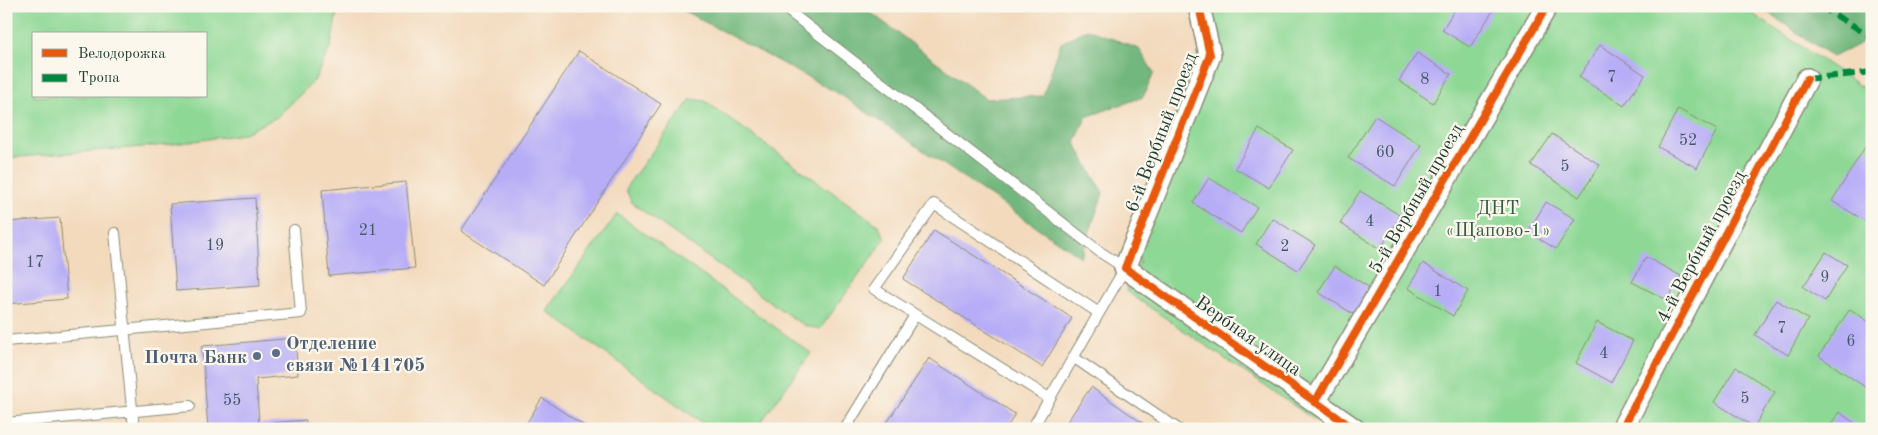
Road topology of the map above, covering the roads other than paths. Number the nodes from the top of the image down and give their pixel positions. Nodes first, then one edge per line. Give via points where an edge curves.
1 (782, 6) edge
2 (1199, 6) edge
3 (1544, 11) dead end
4 (1807, 79) dead end
5 (294, 230) dead end
6 (115, 233) dead end
7 (1125, 268) junction
8 (1099, 313) junction
9 (915, 315) junction
10 (126, 329) junction
11 (6, 341) edge
12 (1074, 357) junction
13 (1050, 398) junction
14 (1315, 402) junction
15 (190, 406) dead end
16 (132, 411) junction
17 (6, 422) edge
18 (134, 429) edge
19 (845, 429) edge
20 (1032, 429) edge
21 (1178, 429) edge
22 (1354, 429) edge
23 (1622, 429) edge

1 - 7 lane via 1084,240
2 - 7 street, 6-й Вербный проезд via 1210,55
3 - 14 street, 5-й Вербный проезд
4 - 23 street, 4-й Вербный проезд
5 - 10 lane via 301,313
6 - 10 lane
7 - 8 lane
7 - 14 street, Вербная улица
8 - 9 lane via 934,204 874,289
8 - 12 lane
9 - 13 lane
9 - 19 lane
10 - 11 lane
10 - 16 lane
12 - 13 lane
12 - 21 lane
13 - 20 lane
14 - 22 street, Вербная улица
15 - 16 lane
16 - 17 lane
16 - 18 lane

